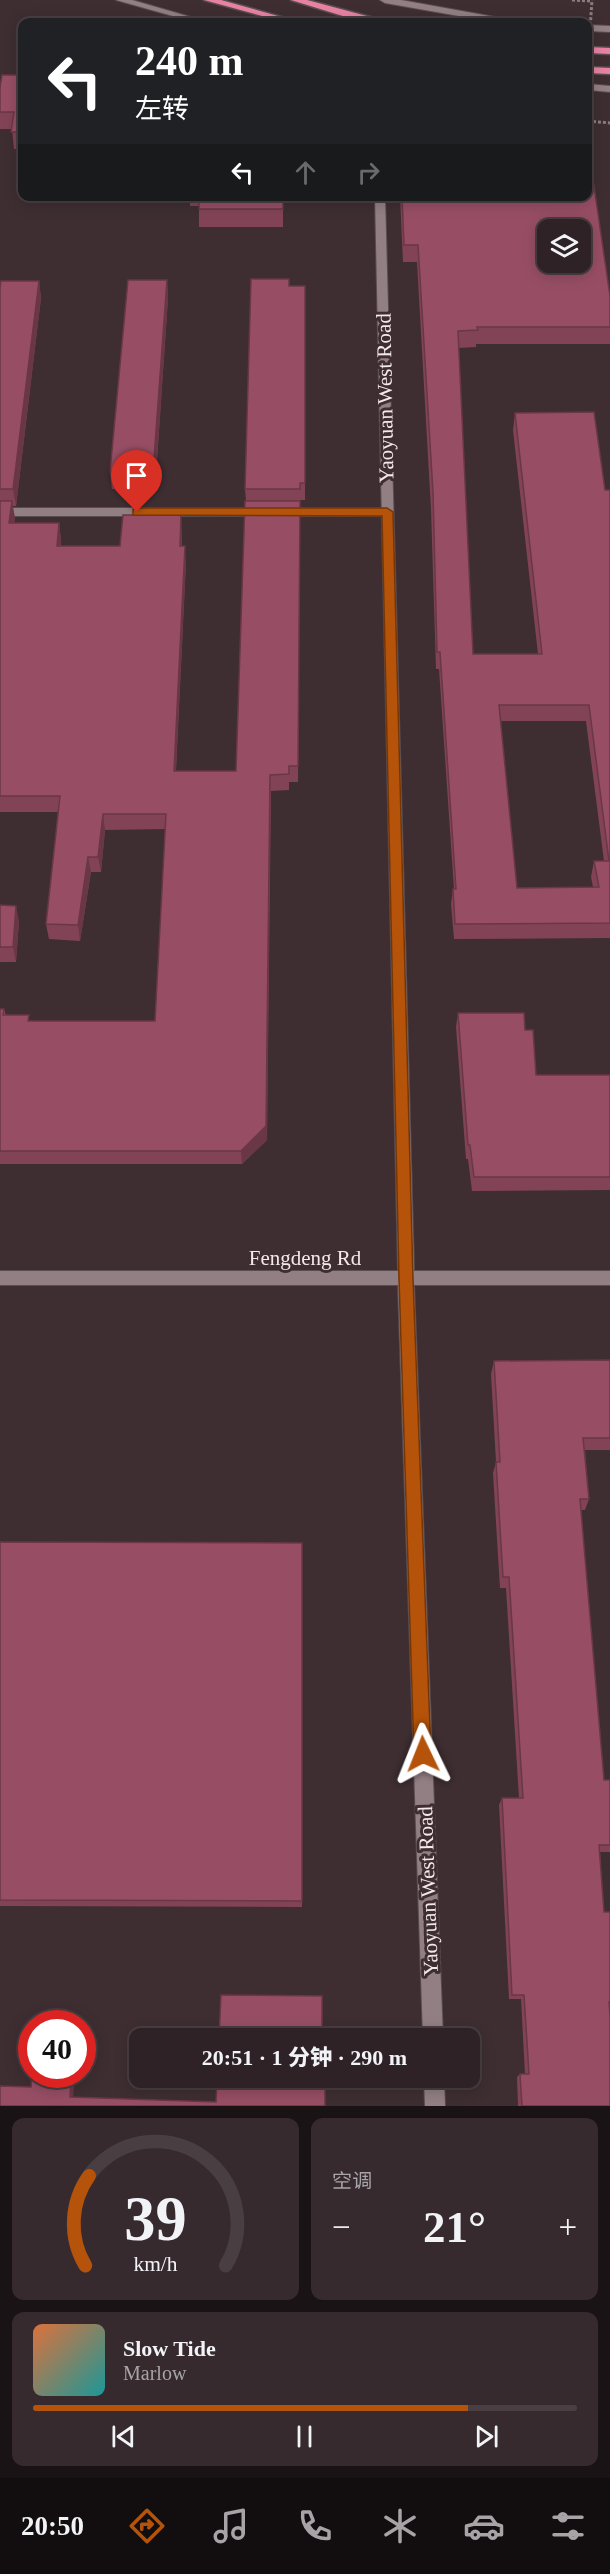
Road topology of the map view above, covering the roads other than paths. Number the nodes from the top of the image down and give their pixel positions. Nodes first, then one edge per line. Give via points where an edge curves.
1 (121, 0) edge
2 (209, 0) edge
3 (296, 0) edge
4 (385, 0) edge
5 (189, 18) edge
6 (279, 18) edge
7 (359, 18) edge
8 (484, 18) edge
9 (592, 28) edge
10 (610, 29) edge
11 (592, 50) edge
12 (610, 51) edge
13 (592, 70) edge
14 (610, 71) edge
15 (592, 87) edge
16 (610, 89) edge
17 (380, 201) edge
18 (0, 512) edge
19 (387, 512) junction
20 (0, 1278) edge
21 (610, 1278) edge
22 (406, 1279) junction
23 (433, 2028) edge
24 (434, 2088) edge
25 (435, 2106) edge

1 - 5 street
2 - 6 highway
3 - 7 highway
4 - 8 street
9 - 10 street
11 - 12 highway
13 - 14 highway
15 - 16 street
17 - 19 street, Yaoyuan West Road
18 - 19 street
19 - 22 street, Yaoyuan West Road
20 - 22 street, Fengdeng Rd
21 - 22 street, Fengdeng Rd
22 - 23 street, Yaoyuan West Road
24 - 25 street

